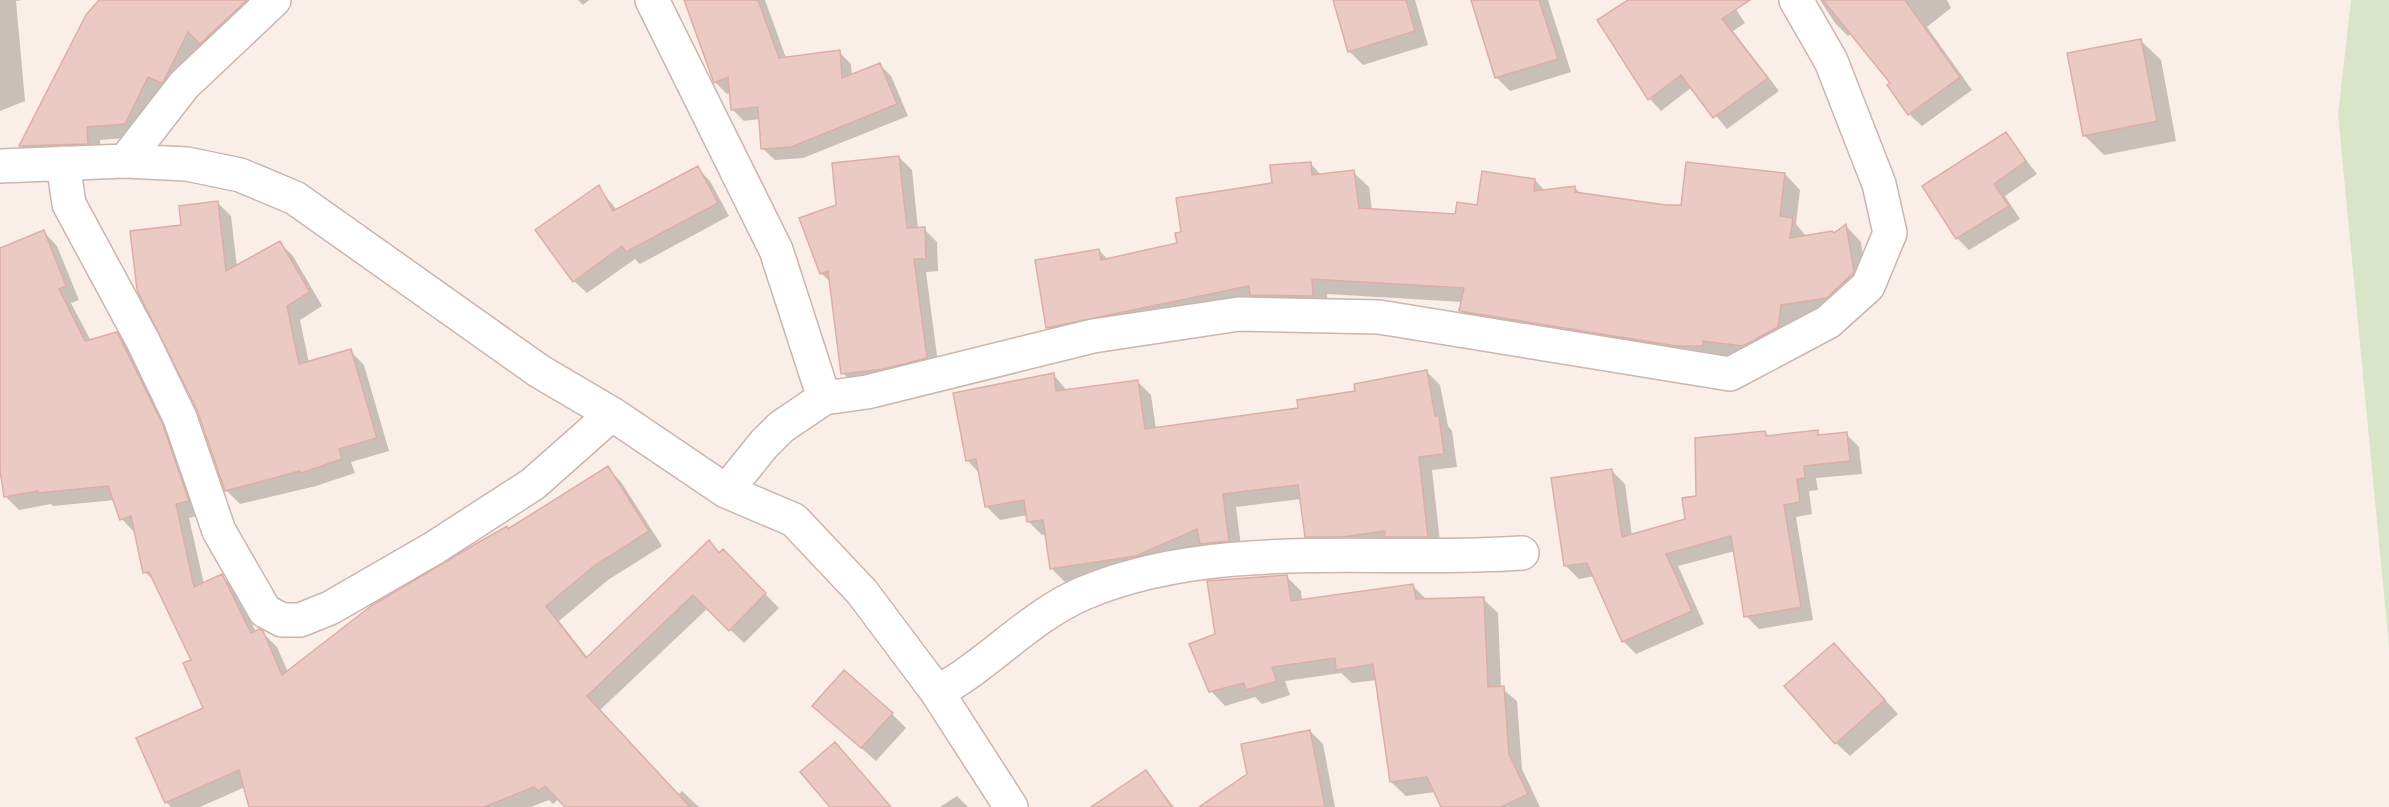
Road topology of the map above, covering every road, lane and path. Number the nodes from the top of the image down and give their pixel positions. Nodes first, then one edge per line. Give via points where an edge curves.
1 (274, 0) edge
2 (652, 0) edge
3 (1796, 0) edge
4 (125, 161) junction
5 (63, 163) junction
6 (0, 166) edge
7 (824, 398) junction
8 (612, 414) junction
9 (726, 491) junction
10 (1522, 553) dead end
11 (938, 692) junction
12 (1011, 807) edge

1 - 4 street via 184,85
2 - 7 street via 765,224
3 - 7 street via 1831,61 1879,184 1890,233 1868,286 1828,322 1730,374 1379,317 1239,314 1093,336 867,392
4 - 5 street
4 - 8 street via 187,164 240,175 295,198 539,371
5 - 6 street
5 - 8 street via 69,204 180,418 219,531 265,611 282,620 300,620 330,608 434,549 533,484
7 - 9 street via 781,427
8 - 9 street
9 - 11 street via 794,520 862,592
10 - 11 street via 1262,558 1191,564 1148,573 1085,593 1043,614 962,679
11 - 12 street

